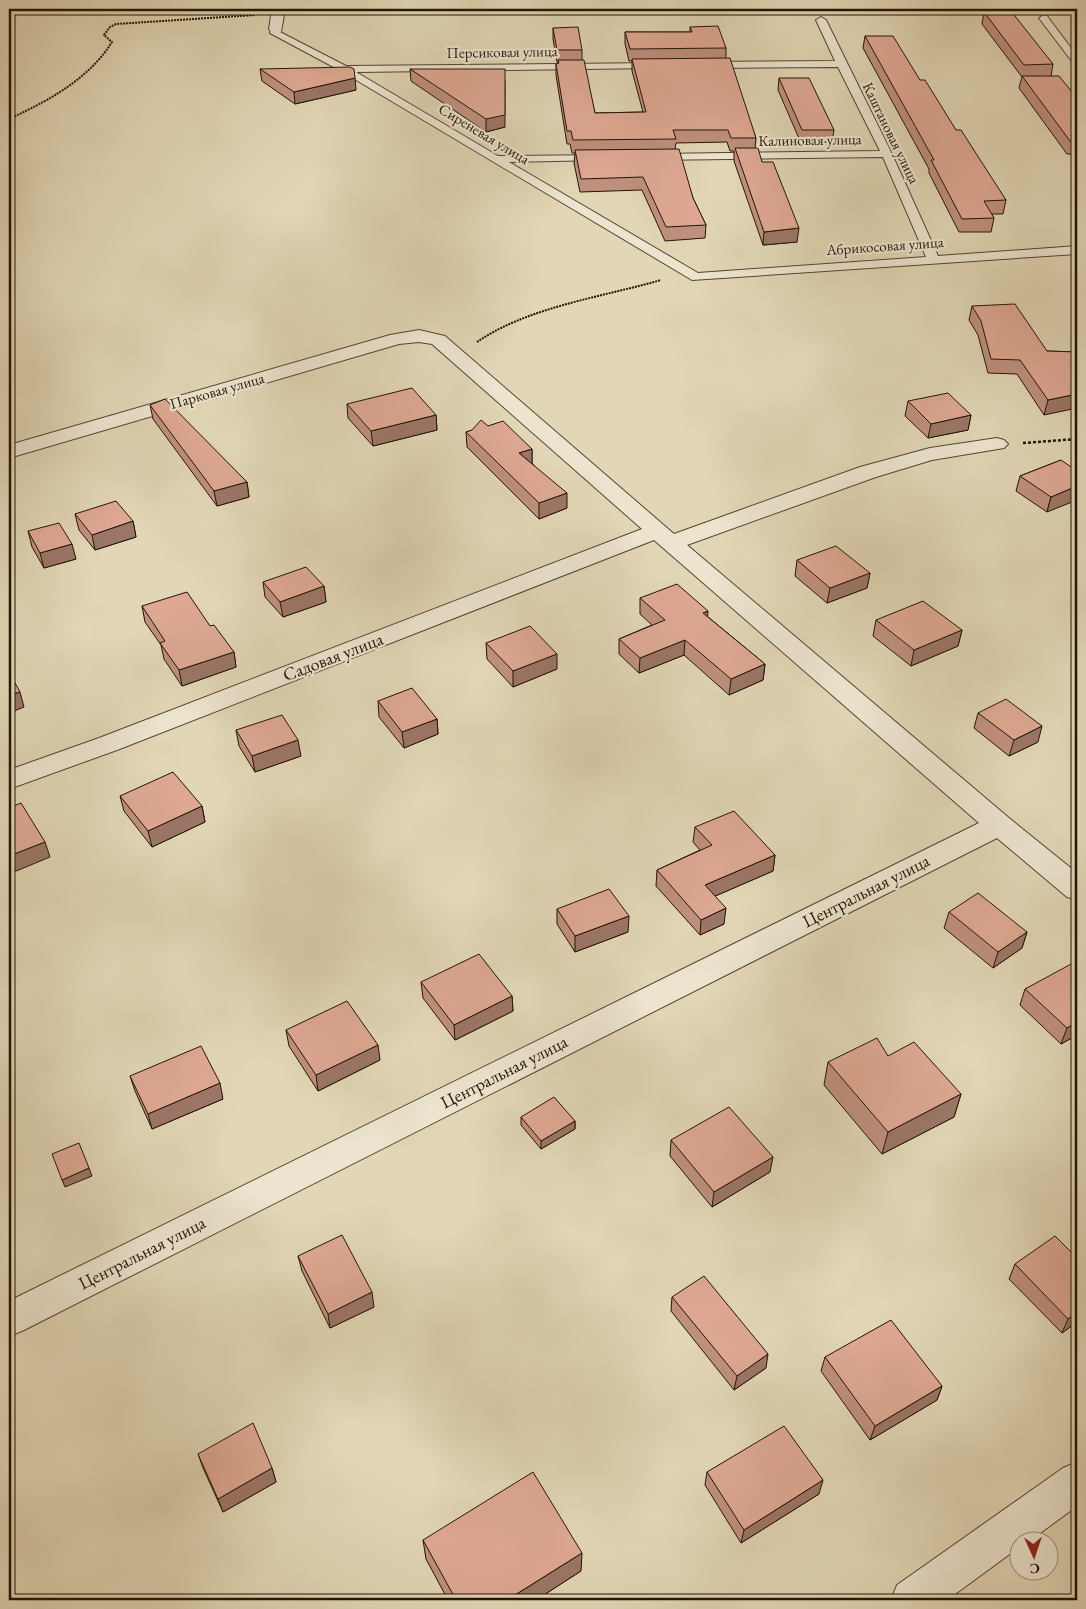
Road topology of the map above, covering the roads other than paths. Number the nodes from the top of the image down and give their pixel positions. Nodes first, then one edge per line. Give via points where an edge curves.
1 (278, 10) edge
2 (1044, 18) dead end
3 (821, 20) dead end
4 (276, 29) joint
5 (1077, 62) edge
6 (841, 64) junction
7 (663, 65) edge
8 (693, 65) edge
9 (344, 69) junction
10 (886, 154) junction
11 (612, 157) edge
12 (642, 157) edge
13 (495, 159) junction
14 (1077, 250) edge
15 (933, 259) junction
16 (692, 274) joint
17 (996, 444) road end
18 (9, 452) edge
19 (664, 537) junction
20 (9, 780) edge
21 (999, 825) junction
22 (1077, 889) edge
23 (9, 1319) edge
24 (1077, 1482) edge
25 (912, 1600) edge

1 - 4 street, Сиреневая улица
2 - 5 lane
3 - 6 lane, Каштановая улица
4 - 9 lane, Сиреневая улица via 276,33
6 - 8 lane
6 - 10 lane, Каштановая улица
7 - 9 lane, Персиковая улица
9 - 13 lane, Сиреневая улица
10 - 12 lane, Калиновая улица
10 - 15 lane, Каштановая улица
11 - 13 lane
13 - 16 lane, Сиреневая улица
14 - 15 lane, Абрикосовая улица
15 - 16 lane, Абрикосовая улица
17 - 19 street, Садовая улица via 930,454
18 - 19 street, Парковая улица via 397,339 419,336 438,340
19 - 20 street, Садовая улица
19 - 21 street, Парковая улица
21 - 22 street, Парковая улица
21 - 23 street, Центральная улица
24 - 25 street

